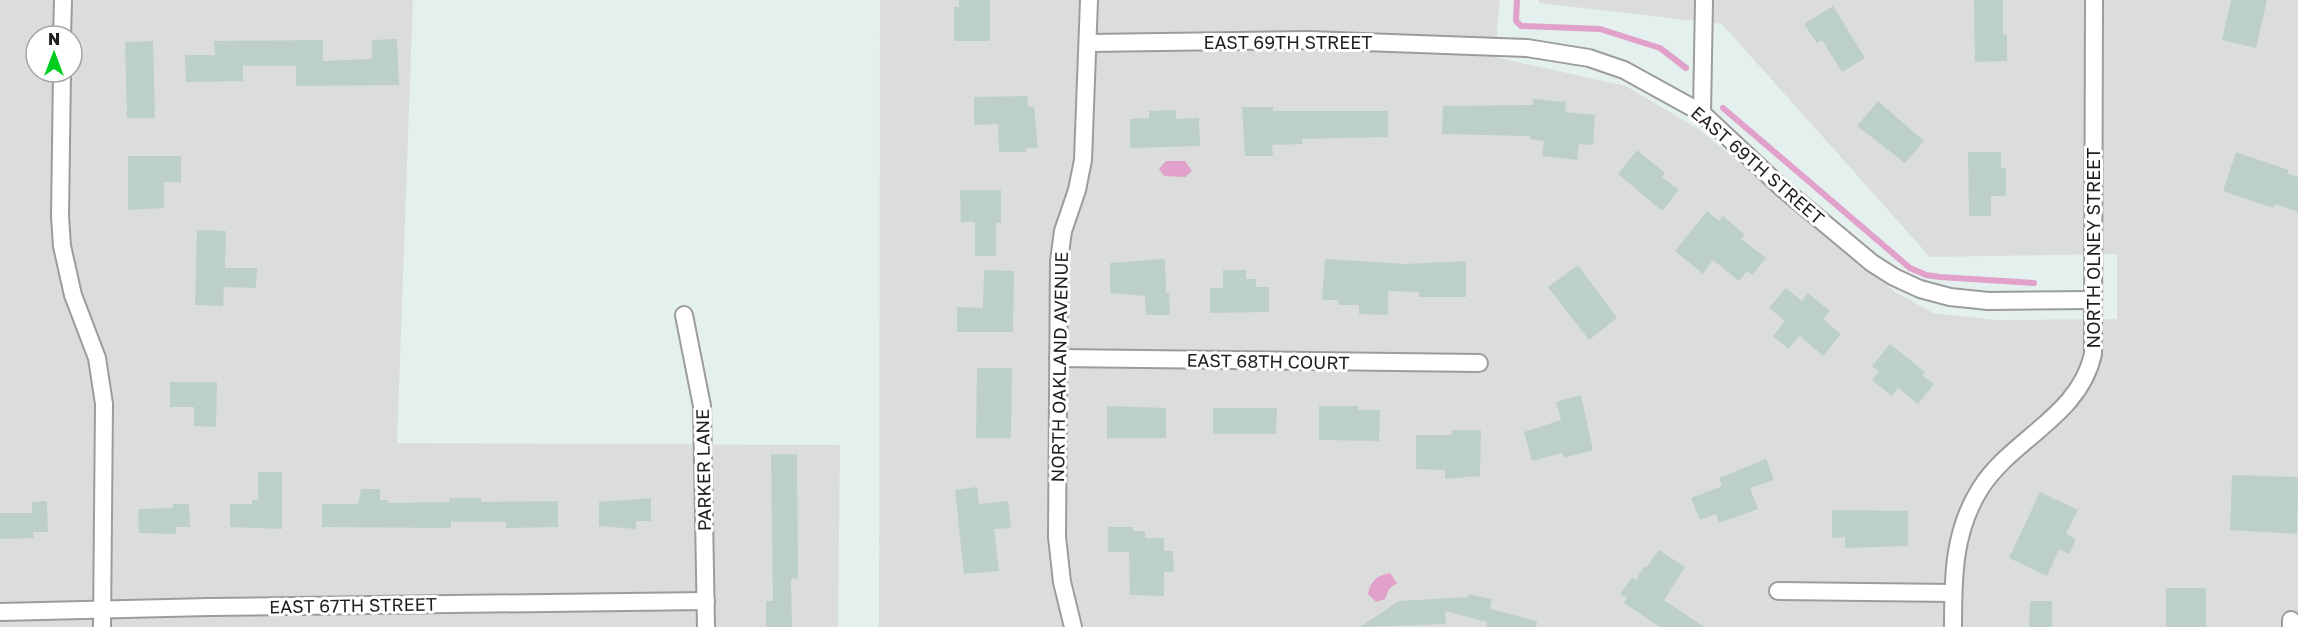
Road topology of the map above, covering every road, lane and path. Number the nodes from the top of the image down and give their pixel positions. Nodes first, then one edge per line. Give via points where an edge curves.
1 (63, 0) edge
2 (1089, 0) edge
3 (1704, 0) edge
4 (2094, 0) edge
5 (62, 24) edge
6 (1088, 43) junction
7 (62, 84) edge
8 (1702, 113) junction
9 (2093, 300) junction
10 (684, 315) dead end
11 (1058, 358) junction
12 (1479, 363) dead end
13 (1778, 591) dead end
14 (1953, 593) junction
15 (706, 601) junction
16 (0, 612) edge
17 (102, 619) edge
18 (706, 627) edge
19 (1073, 627) edge
20 (1953, 627) edge

1 - 5 street
2 - 6 street, NORTH OAKLAND AVENUE
3 - 8 street
4 - 9 street, NORTH OLNEY STREET
6 - 8 street, EAST 69TH STREET via 1310,40 1527,48 1589,58 1624,70
6 - 11 street, NORTH OAKLAND AVENUE via 1082,172 1059,253
7 - 17 street via 61,236 73,295 96,358 105,404
8 - 9 street, EAST 69TH STREET via 1782,188 1894,277 1920,289 1960,298
9 - 14 street, NORTH OLNEY STREET via 2094,346 2087,376 2070,401 1998,467 1980,489 1960,531
10 - 15 street, PARKER LANE via 702,406
11 - 12 street, EAST 68TH COURT
11 - 19 street, NORTH OAKLAND AVENUE via 1058,546
13 - 14 street
14 - 20 street, NORTH OLNEY STREET
15 - 17 street, EAST 67TH STREET
15 - 18 street, PARKER LANE
16 - 17 street, EAST 67TH STREET

